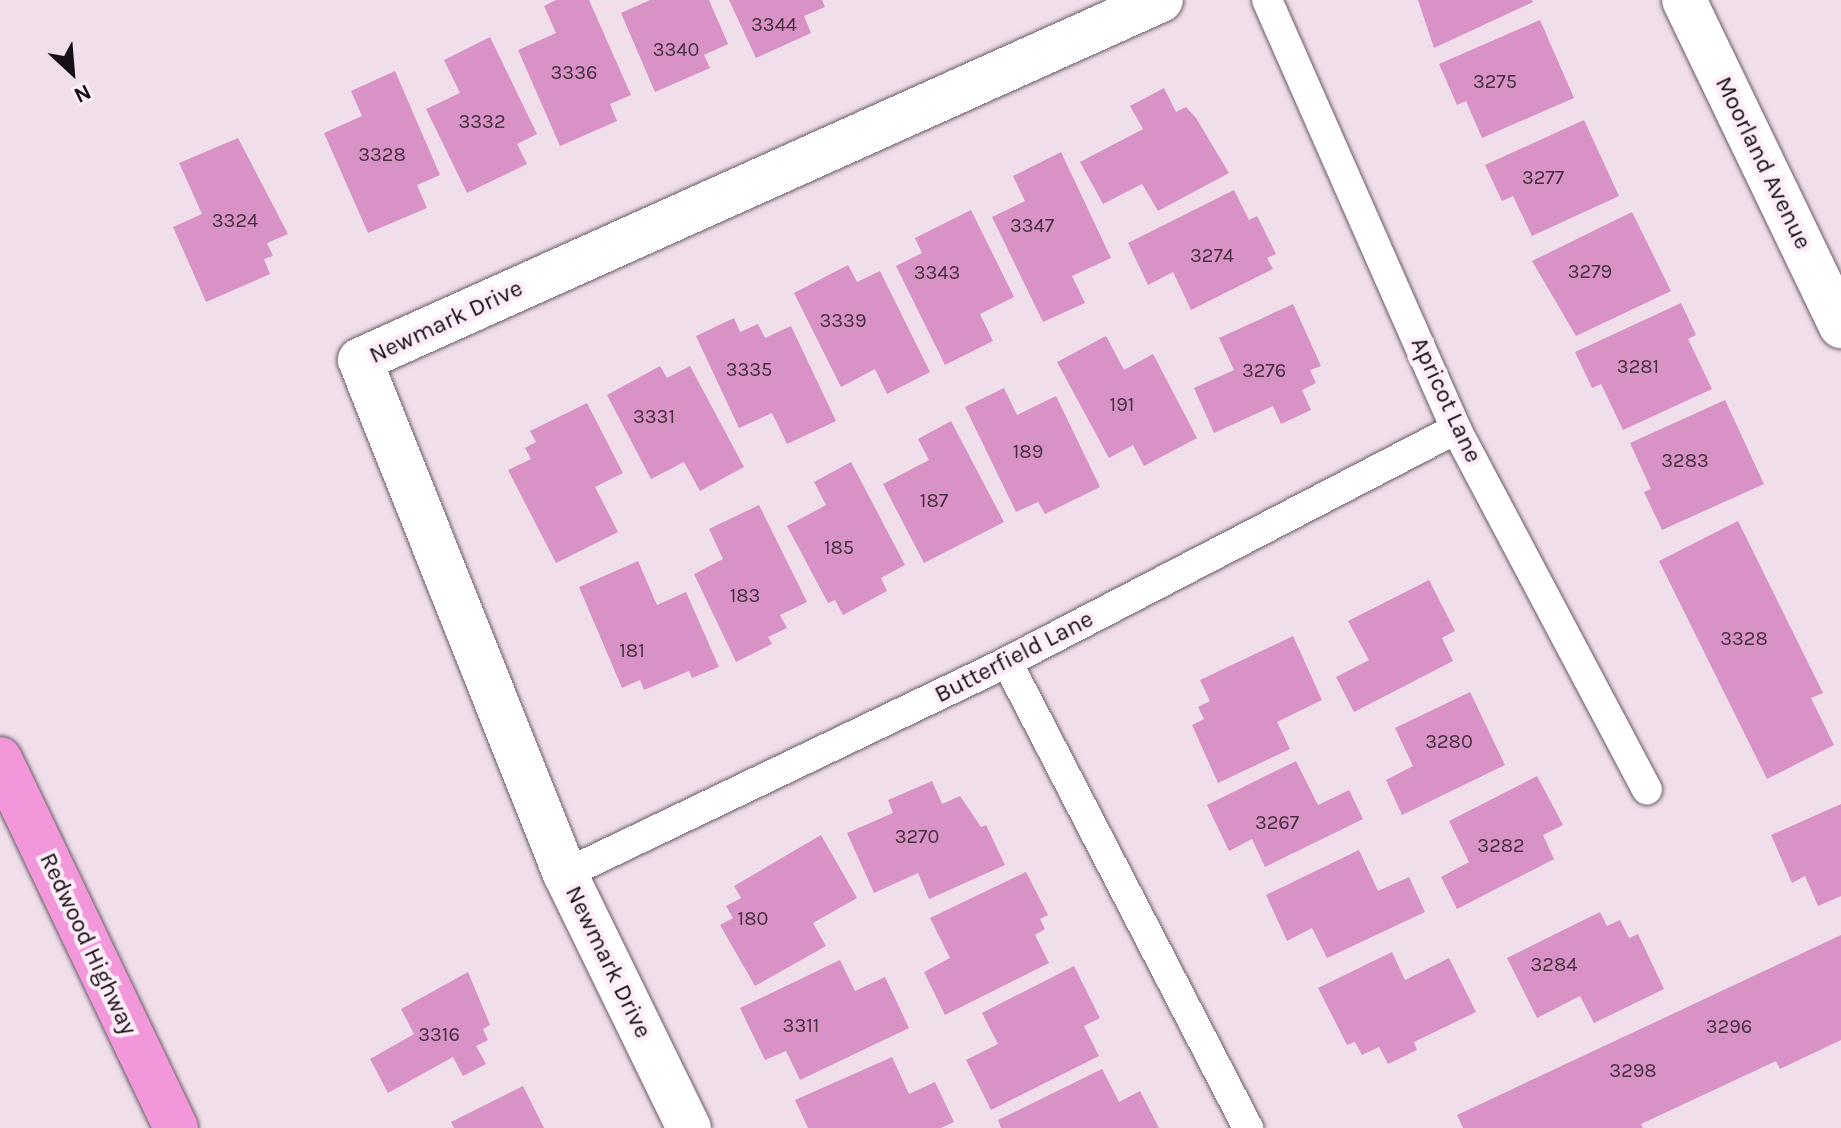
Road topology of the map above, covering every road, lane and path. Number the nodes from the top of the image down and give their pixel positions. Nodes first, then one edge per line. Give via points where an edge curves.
1 (1161, 0) edge
2 (1267, 0) edge
3 (1684, 0) edge
4 (1841, 326) edge
5 (1456, 429) junction
6 (1007, 662) junction
7 (0, 759) edge
8 (1647, 790) dead end
9 (565, 874) junction
10 (176, 1128) edge
11 (689, 1128) edge
12 (1248, 1128) edge

1 - 9 street, Newmark Drive via 360,360
2 - 5 lane, Apricot Lane
3 - 4 street, Moorland Avenue
5 - 6 lane, Butterfield Lane
5 - 8 lane, Apricot Lane
6 - 9 lane, Butterfield Lane
6 - 12 lane
7 - 10 highway, Redwood Highway
9 - 11 street, Newmark Drive

